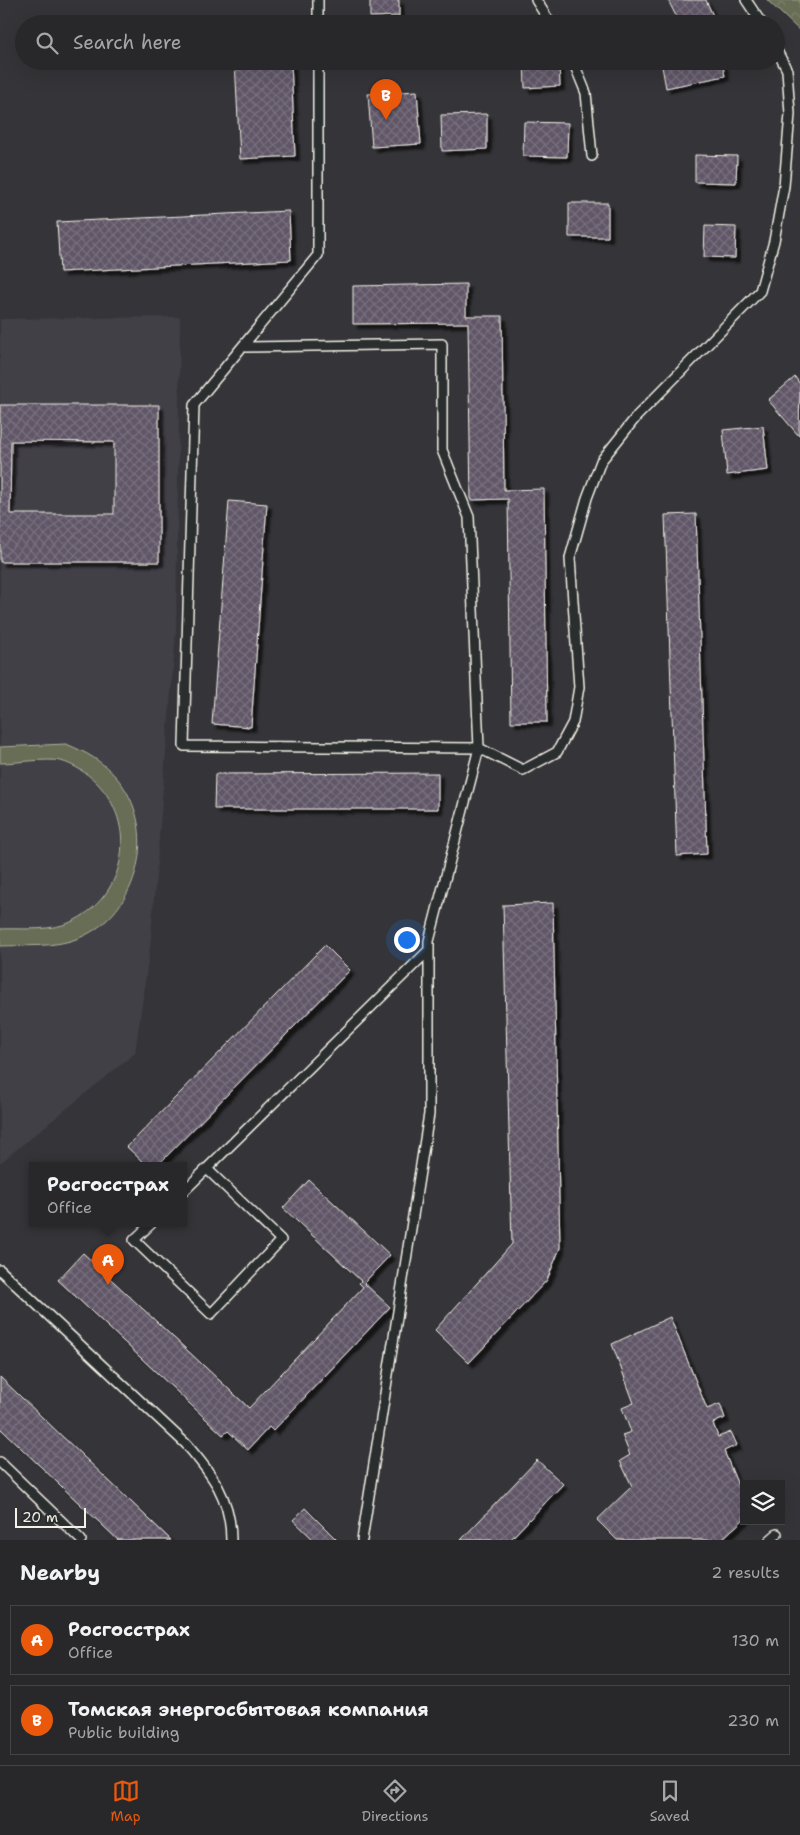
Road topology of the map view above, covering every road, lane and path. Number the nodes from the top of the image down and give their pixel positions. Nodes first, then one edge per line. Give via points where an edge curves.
1 (318, 0) edge
2 (536, 0) edge
3 (746, 0) edge
4 (318, 15) edge
5 (545, 15) edge
6 (756, 15) edge
7 (785, 66) edge
8 (318, 70) edge
9 (577, 70) edge
10 (592, 156) dead end
11 (242, 347) junction
12 (479, 748) junction
13 (429, 950) junction
14 (207, 1169) junction
15 (187, 1188) edge
16 (148, 1227) edge
17 (0, 1270) edge
18 (0, 1462) edge
19 (81, 1540) edge
20 (231, 1540) edge
21 (362, 1540) edge

1 - 4 lane
2 - 5 lane
3 - 6 lane
7 - 12 lane via 790,114 784,186 774,241 760,291 637,416 601,461 586,498 570,558 579,687 574,722 557,752 523,770
8 - 11 lane via 318,255
9 - 10 lane via 586,93
11 - 12 lane via 442,344 442,450 469,517
11 - 12 lane via 194,406 184,746
12 - 13 lane
13 - 14 lane
13 - 21 lane via 429,1114
14 - 15 lane
14 - 16 lane via 281,1240 212,1314 134,1240
17 - 20 lane via 186,1444 211,1473 224,1497 231,1522
18 - 19 lane

